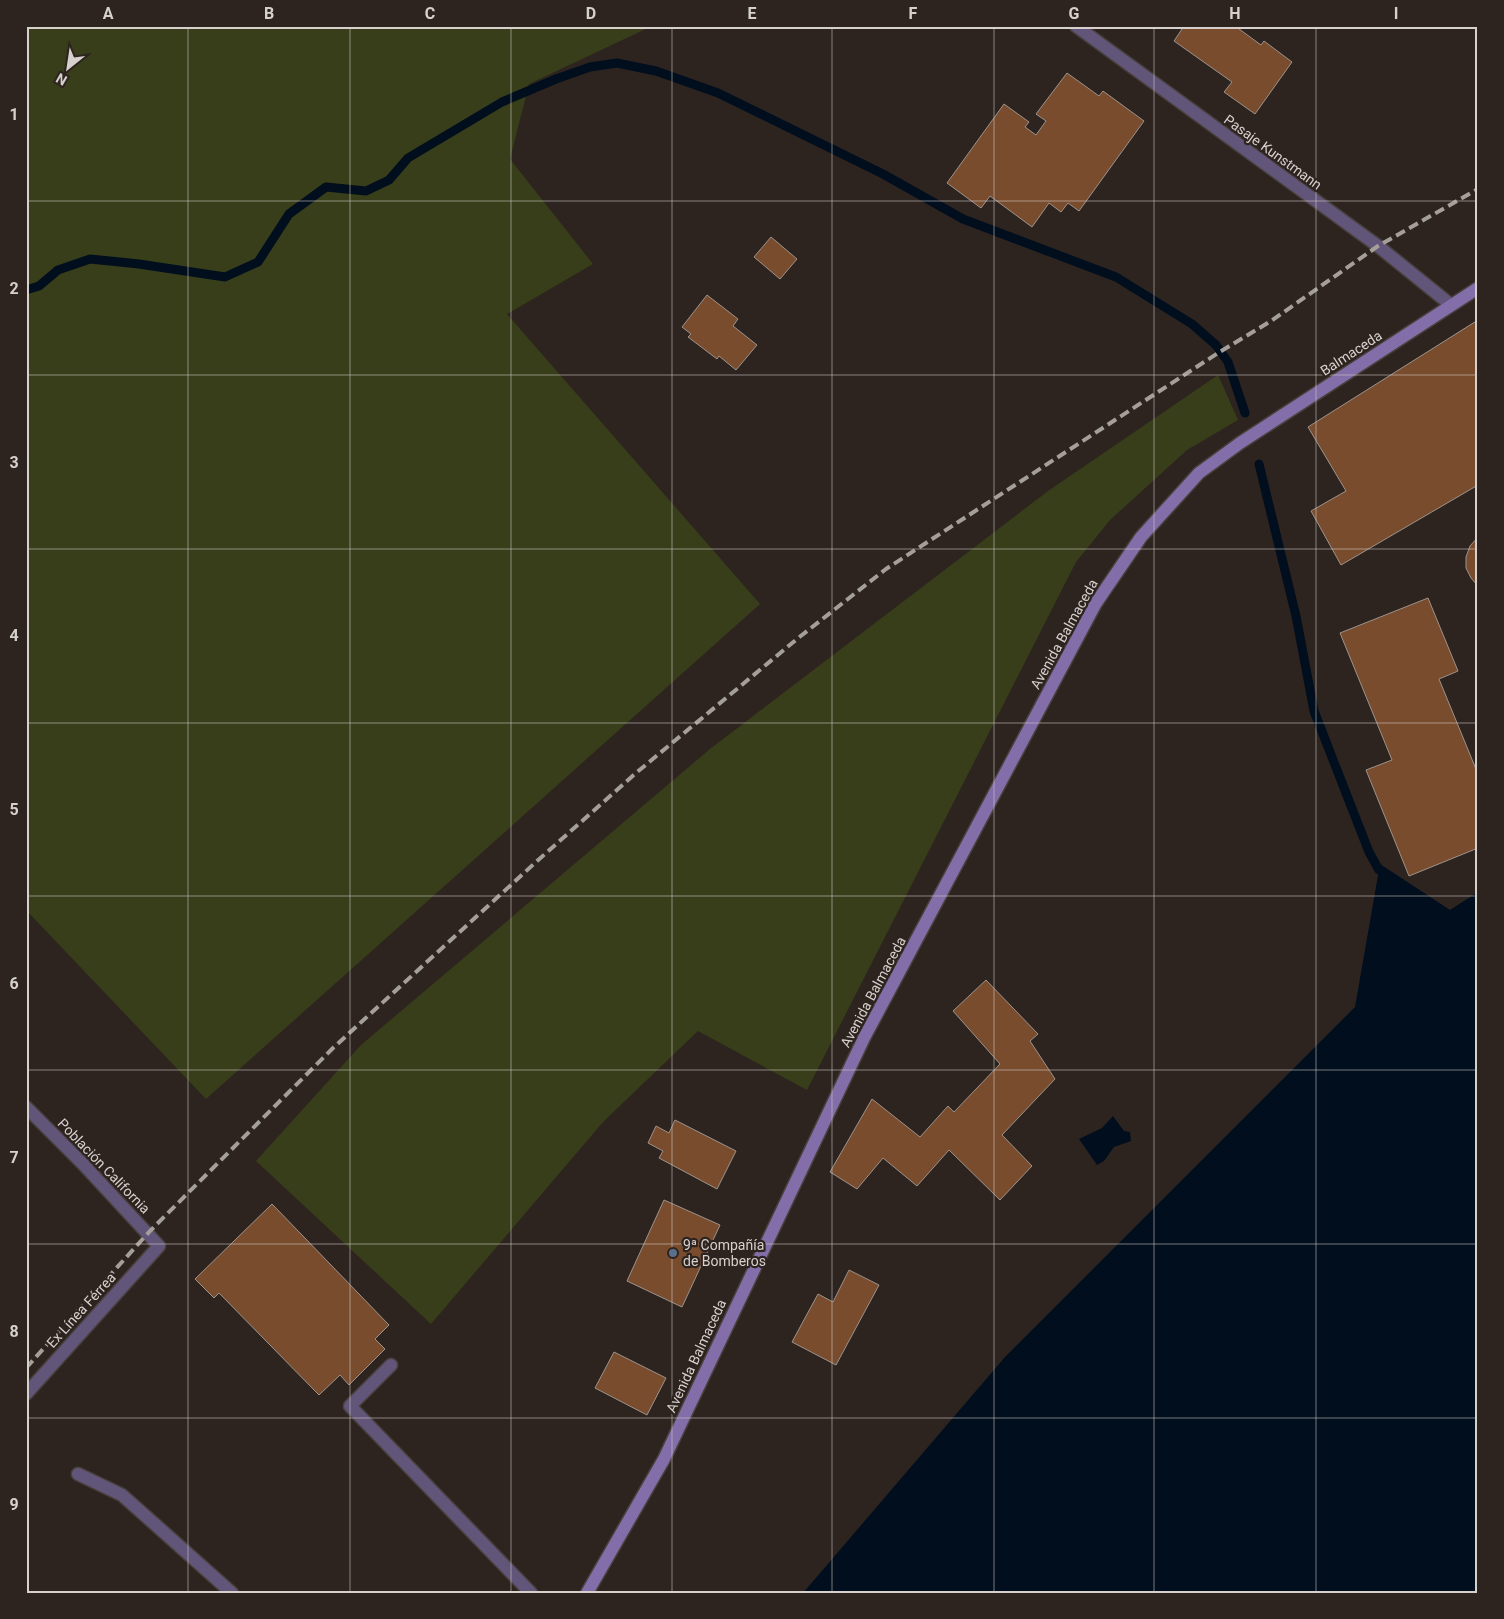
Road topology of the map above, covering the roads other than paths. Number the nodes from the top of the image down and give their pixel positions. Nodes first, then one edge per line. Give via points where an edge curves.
1 (1076, 26) edge
2 (1478, 288) edge
3 (1451, 305) junction
4 (1240, 443) joint
5 (26, 1107) edge
6 (159, 1246) joint
7 (391, 1365) dead end
8 (26, 1394) edge
9 (78, 1474) dead end
10 (232, 1593) edge
11 (531, 1593) edge
12 (587, 1593) edge

1 - 3 street, Pasaje Kunstmann via 1378,246
2 - 3 main road, Balmaceda
3 - 4 main road, Balmaceda
4 - 12 main road, Avenida Balmaceda via 1198,473 1141,537 1096,603 864,1038 664,1459
5 - 6 street, Población California
6 - 8 street, Ex Línea Férrea
7 - 11 street via 350,1406
9 - 10 street via 122,1495

